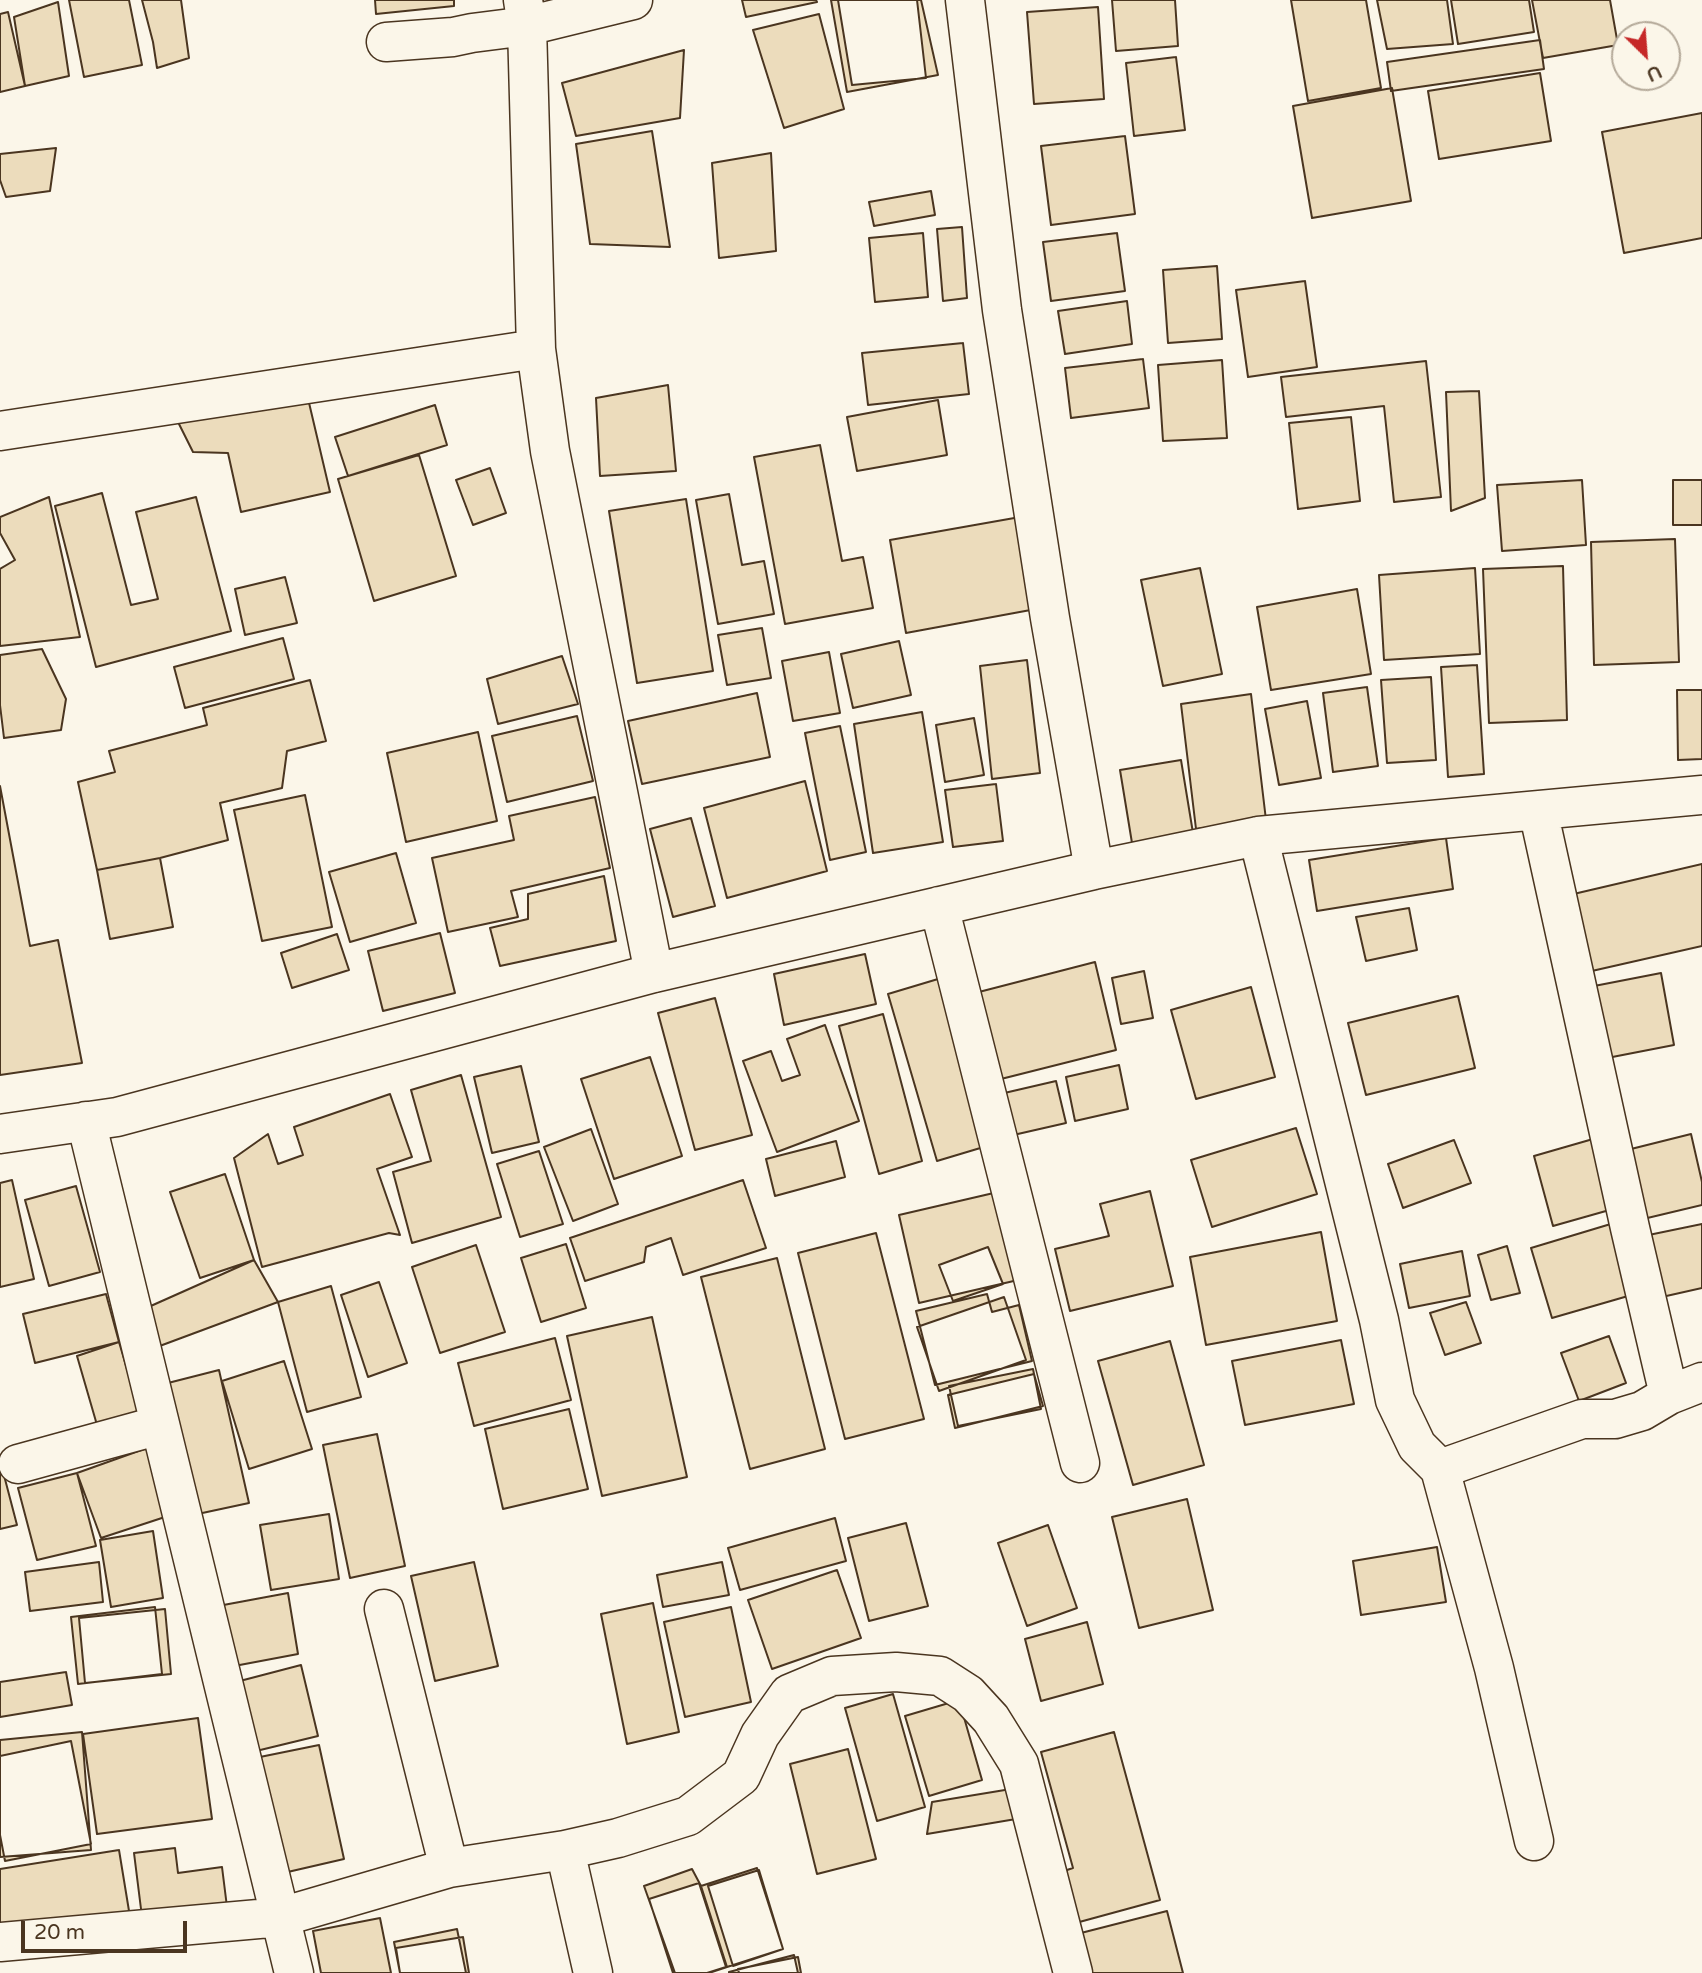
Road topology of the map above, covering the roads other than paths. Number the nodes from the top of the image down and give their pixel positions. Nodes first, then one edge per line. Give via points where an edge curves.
1 (633, 0) edge
2 (965, 0) edge
3 (525, 13) edge
4 (386, 42) dead end
5 (536, 349) junction
6 (0, 431) edge
7 (1702, 795) edge
8 (1538, 810) junction
9 (1258, 836) junction
10 (1094, 870) junction
11 (939, 906) junction
12 (654, 973) junction
13 (86, 1121) junction
14 (0, 1133) edge
15 (1686, 1389) edge
16 (160, 1425) junction
17 (1080, 1463) dead end
18 (18, 1464) dead end
19 (1440, 1469) junction
20 (384, 1609) dead end
21 (1534, 1841) dead end
22 (565, 1850) junction
23 (449, 1868) junction
24 (281, 1917) junction
25 (0, 1942) edge
26 (294, 1973) edge
27 (593, 1973) edge
28 (1073, 1973) edge

1 - 3 street
2 - 10 street via 1002,310
3 - 4 street via 453,37
3 - 5 street
5 - 6 street
5 - 12 street via 550,451
7 - 8 street
8 - 9 street
8 - 15 street
9 - 10 street
9 - 19 street via 1395,1400 1417,1446
10 - 11 street
11 - 12 street
11 - 17 street
12 - 13 street via 117,1117
13 - 14 street
13 - 16 street
15 - 19 street via 1642,1411 1615,1419 1582,1419
16 - 18 street
16 - 24 street
19 - 21 street via 1494,1668
20 - 23 street
22 - 23 street
22 - 27 street
22 - 28 street via 688,1816 741,1776 760,1735 789,1694 832,1676 896,1672 940,1676 968,1694 991,1719 1018,1764
23 - 24 street
24 - 25 street
24 - 26 street

